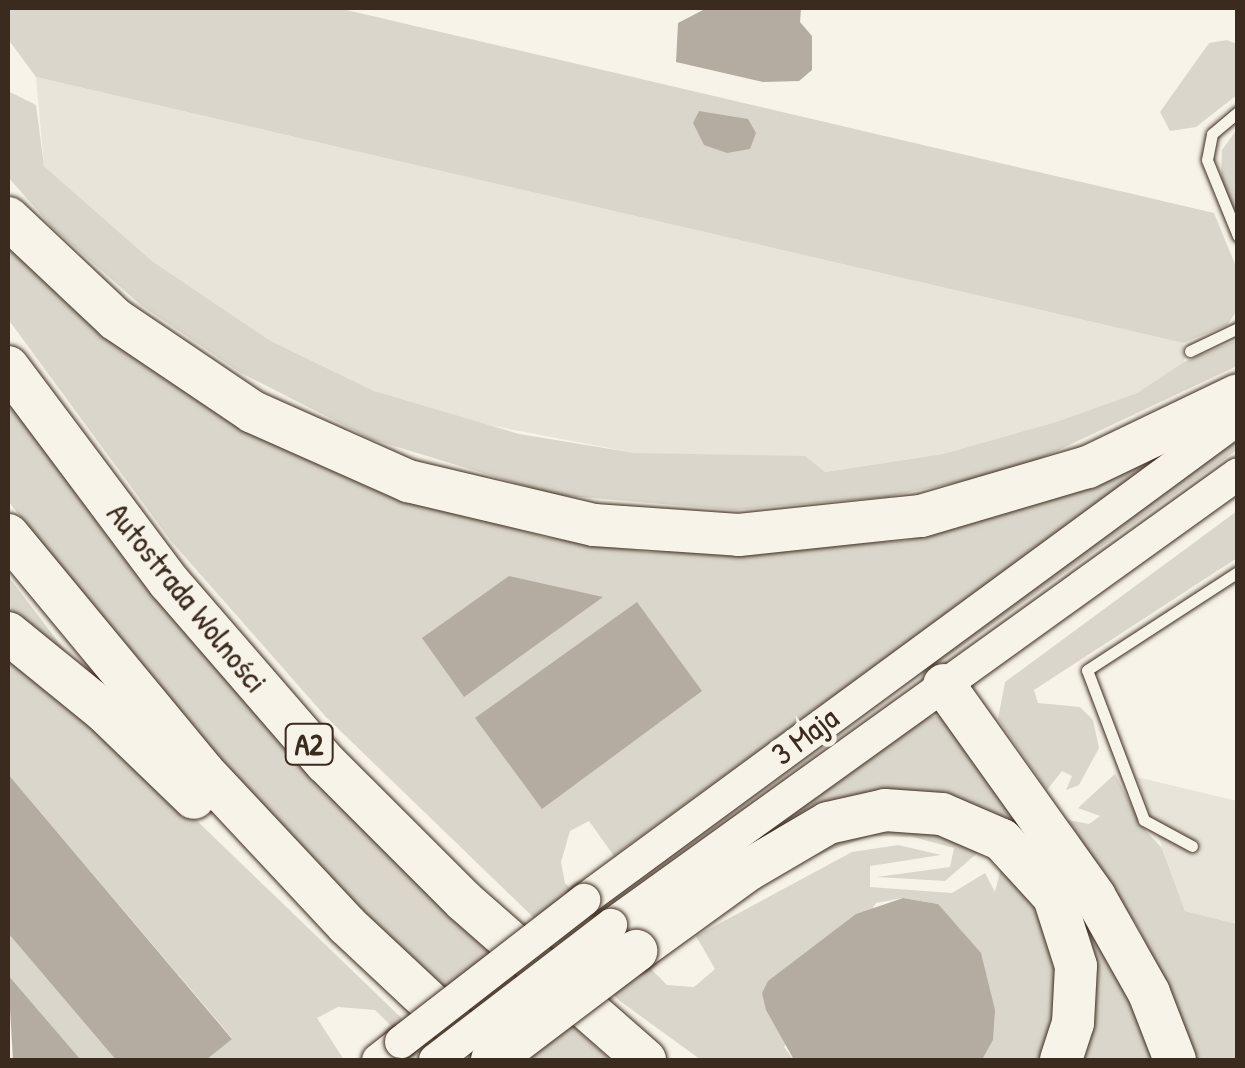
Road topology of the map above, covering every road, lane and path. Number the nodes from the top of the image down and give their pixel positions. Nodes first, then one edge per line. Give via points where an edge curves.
1 (1238, 112) edge
2 (8, 218) edge
3 (1238, 236) edge
4 (1238, 328) edge
5 (1190, 351) dead end
6 (8, 367) edge
7 (1238, 395) edge
8 (1238, 419) edge
9 (1238, 474) edge
10 (8, 535) edge
11 (1238, 572) edge
12 (8, 633) edge
13 (878, 682) junction
14 (944, 684) junction
15 (1192, 846) dead end
16 (347, 925) junction
17 (624, 938) junction
18 (390, 1051) edge
19 (435, 1060) edge
20 (494, 1060) edge
21 (645, 1060) edge
22 (1061, 1060) edge
23 (1175, 1060) edge

1 - 3 lane via 1212,134 1207,160
2 - 7 highway via 115,320 254,412 408,480 594,526 739,535 921,516 1088,467
4 - 5 lane
6 - 21 highway, Autostrada Wolności / A2 via 170,582 326,763 464,901
8 - 13 main road, 3 Maja
9 - 14 main road, 3 Maja
10 - 16 highway via 202,771
11 - 15 lane via 1086,670 1144,820
12 - 16 highway
13 - 14 main road
13 - 18 main road, 3 Maja, bridge
14 - 17 main road, 3 Maja
14 - 23 highway via 1096,897 1142,979
16 - 20 highway
17 - 19 main road, 3 Maja, bridge
17 - 20 highway, bridge
17 - 22 highway via 828,822 885,810 942,814 1002,840 1034,870 1060,910 1077,992

